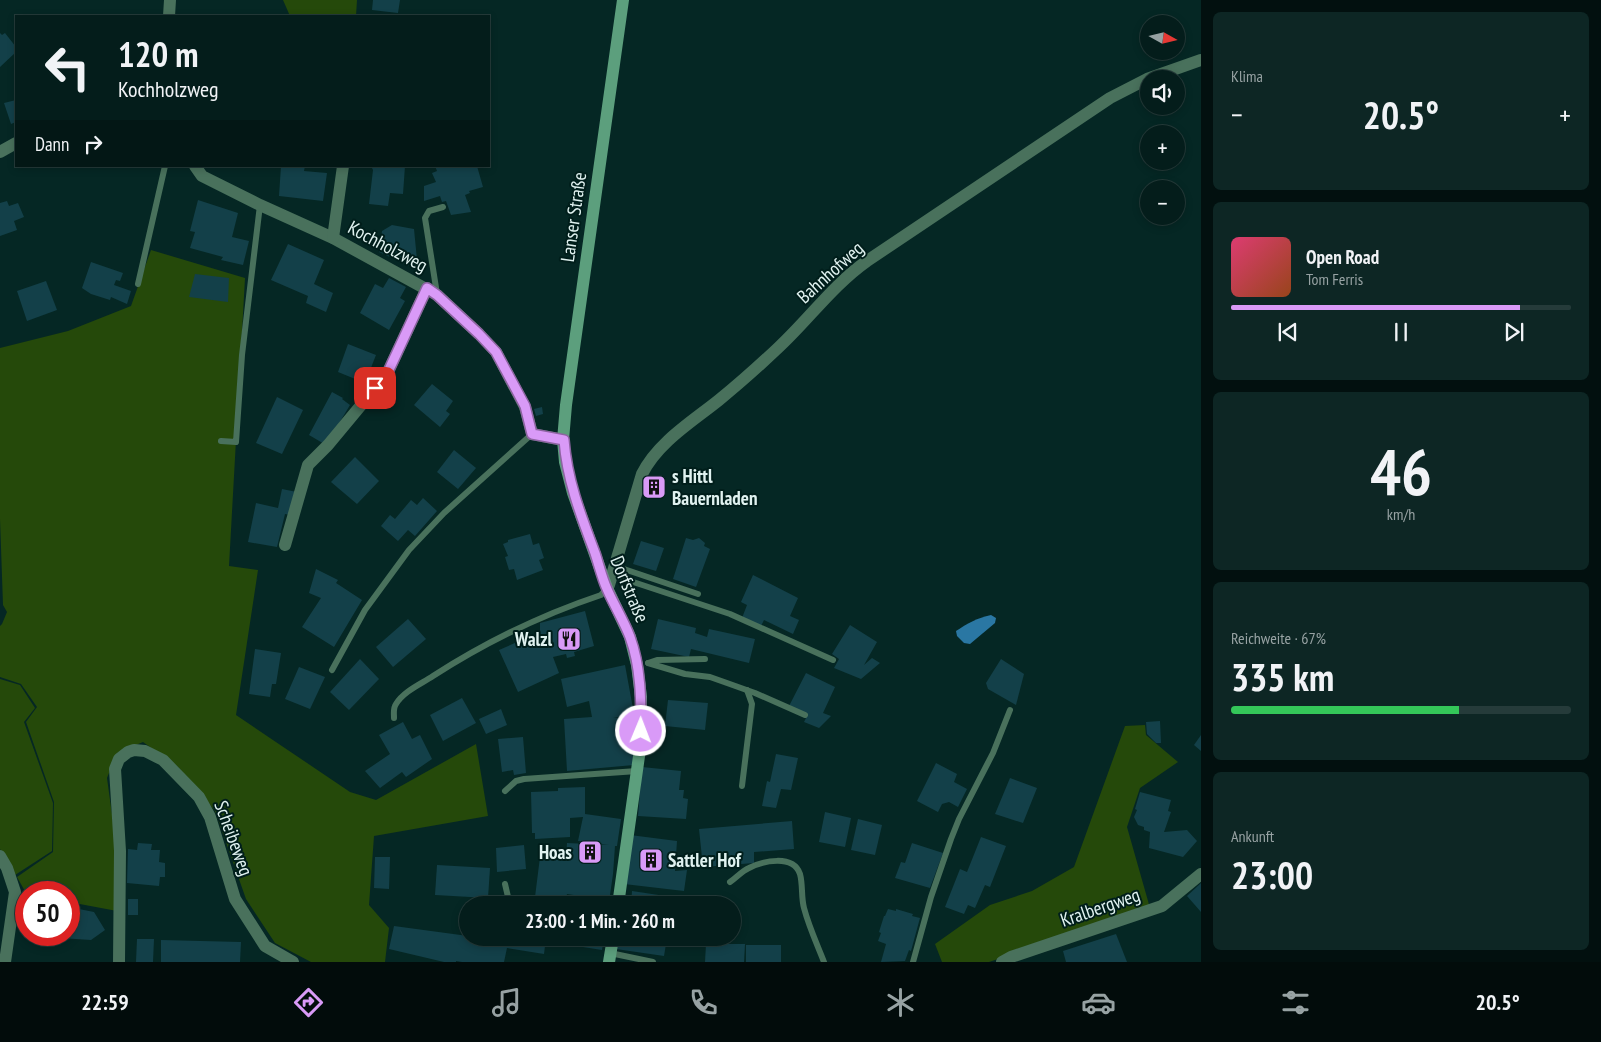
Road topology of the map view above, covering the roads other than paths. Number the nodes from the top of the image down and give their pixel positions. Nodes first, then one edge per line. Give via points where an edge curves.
1 (170, 0) edge
2 (623, 0) edge
3 (169, 15) edge
4 (1201, 60) edge
5 (15, 143) edge
6 (0, 152) edge
7 (165, 167) edge
8 (196, 167) edge
9 (343, 167) edge
10 (260, 206) junction
11 (443, 207) dead end
12 (333, 238) junction
13 (138, 284) dead end
14 (432, 292) junction
15 (532, 434) junction
16 (564, 440) junction
17 (221, 441) dead end
18 (285, 545) dead end
19 (613, 571) junction
20 (606, 588) junction
21 (698, 594) dead end
22 (705, 659) dead end
23 (833, 660) dead end
24 (643, 664) junction
25 (332, 670) dead end
26 (747, 690) junction
27 (1010, 710) dead end
28 (805, 715) dead end
29 (394, 718) dead end
30 (637, 771) junction
31 (742, 786) dead end
32 (505, 791) dead end
33 (0, 856) edge
34 (1201, 874) edge
35 (730, 882) dead end
36 (505, 884) dead end
37 (508, 896) edge
38 (619, 896) edge
39 (609, 958) edge
40 (5, 962) edge
41 (119, 962) edge
42 (293, 962) edge
43 (653, 962) edge
44 (824, 962) edge
45 (913, 962) edge
46 (1002, 962) edge

1 - 3 street
2 - 16 main road, Lanser Straße via 566,405
4 - 19 street, Bahnhofweg via 1147,79 1110,98 846,277 779,347 652,458 642,474
5 - 6 street
7 - 13 lane
8 - 10 street, Kochholzweg via 202,176
9 - 12 street
10 - 12 street, Kochholzweg
10 - 17 lane via 242,355 236,442
11 - 14 lane via 427,212 425,218
12 - 14 street, Kochholzweg
14 - 15 street, Kochholzweg via 496,352 525,406
14 - 18 street via 387,374 308,465
15 - 16 street
15 - 25 lane via 408,550 365,610
16 - 20 main road, Dorfstraße via 565,462 573,493
19 - 20 street, Bahnhofweg
19 - 21 lane
19 - 23 lane via 730,614
20 - 24 main road, Dorfstraße
20 - 29 lane via 601,595 547,614 467,655 401,698 394,710
22 - 24 lane via 657,660
24 - 26 lane via 710,678
24 - 30 main road, Dorfstraße
26 - 28 lane
26 - 31 lane via 752,704
27 - 45 lane via 951,839
30 - 32 lane via 524,779 516,781
30 - 38 main road, Dorfstraße
33 - 40 street via 15,892
34 - 46 street, Kralbergweg via 1162,906
35 - 44 lane via 748,868 783,861 792,864 800,873 806,916
36 - 37 lane
39 - 43 lane
41 - 42 street, Scheibeweg via 120,851 115,769 122,756 139,750 163,760 199,797 210,817 235,899 265,946

